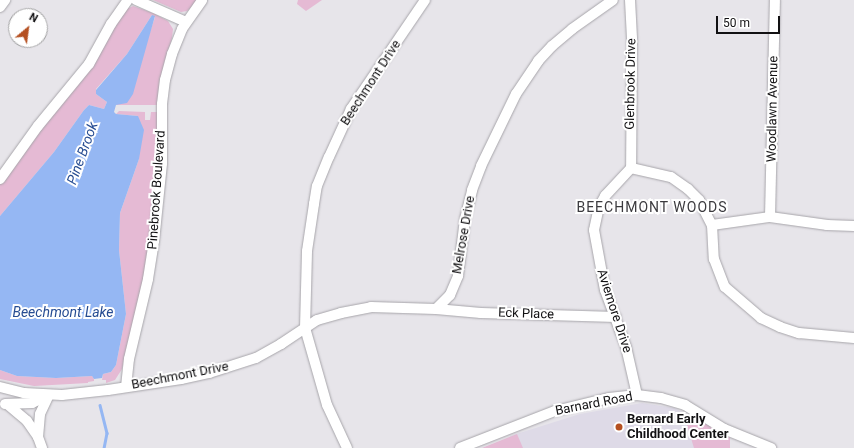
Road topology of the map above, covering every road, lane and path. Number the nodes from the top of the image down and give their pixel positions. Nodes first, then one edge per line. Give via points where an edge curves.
1 (5, 0) edge
2 (128, 0) edge
3 (136, 0) edge
4 (202, 0) edge
5 (425, 0) edge
6 (613, 0) edge
7 (630, 0) edge
8 (775, 0) edge
9 (0, 7) edge
10 (186, 22) junction
11 (631, 168) junction
12 (0, 178) edge
13 (770, 217) junction
14 (712, 226) junction
15 (854, 226) edge
16 (436, 309) junction
17 (616, 317) junction
18 (305, 328) junction
19 (854, 338) edge
20 (0, 387) edge
21 (126, 387) junction
22 (49, 395) junction
23 (637, 395) junction
24 (3, 404) edge
25 (38, 437) junction
26 (42, 448) edge
27 (347, 448) edge
28 (460, 448) edge
29 (771, 448) edge

1 - 9 street
2 - 12 street via 110,24 89,64 38,126
3 - 10 street
4 - 10 street, Pinebrook Boulevard
5 - 18 street, Beechmont Drive via 351,109 317,186 307,251
6 - 16 street, Melrose Drive via 552,46 531,70 516,94 472,190 465,219 458,276 450,295
7 - 11 street, Glenbrook Drive
8 - 13 street, Woodlawn Avenue
10 - 21 street, Pinebrook Boulevard via 174,46 165,80 157,219 148,279 129,358
11 - 14 street via 661,174 679,182 699,200
11 - 17 street, Aviemore Drive via 604,196 595,219 595,244 599,264 605,290
13 - 14 street
13 - 15 street
14 - 19 street via 714,259 725,287 761,318 799,333
16 - 17 street, Eck Place
16 - 18 street via 371,307 317,320
17 - 23 street, Aviemore Drive via 632,367
18 - 21 street, Beechmont Drive via 272,349 243,363 196,376
18 - 27 street via 327,405
20 - 22 street, Beechmont Drive
21 - 22 street, Beechmont Drive
22 - 24 street via 32,403
22 - 25 street via 40,414
23 - 28 street, Barnard Road via 609,398 560,409
23 - 29 street, Barnard Road via 685,405 724,429
24 - 25 street via 23,417
25 - 26 street

